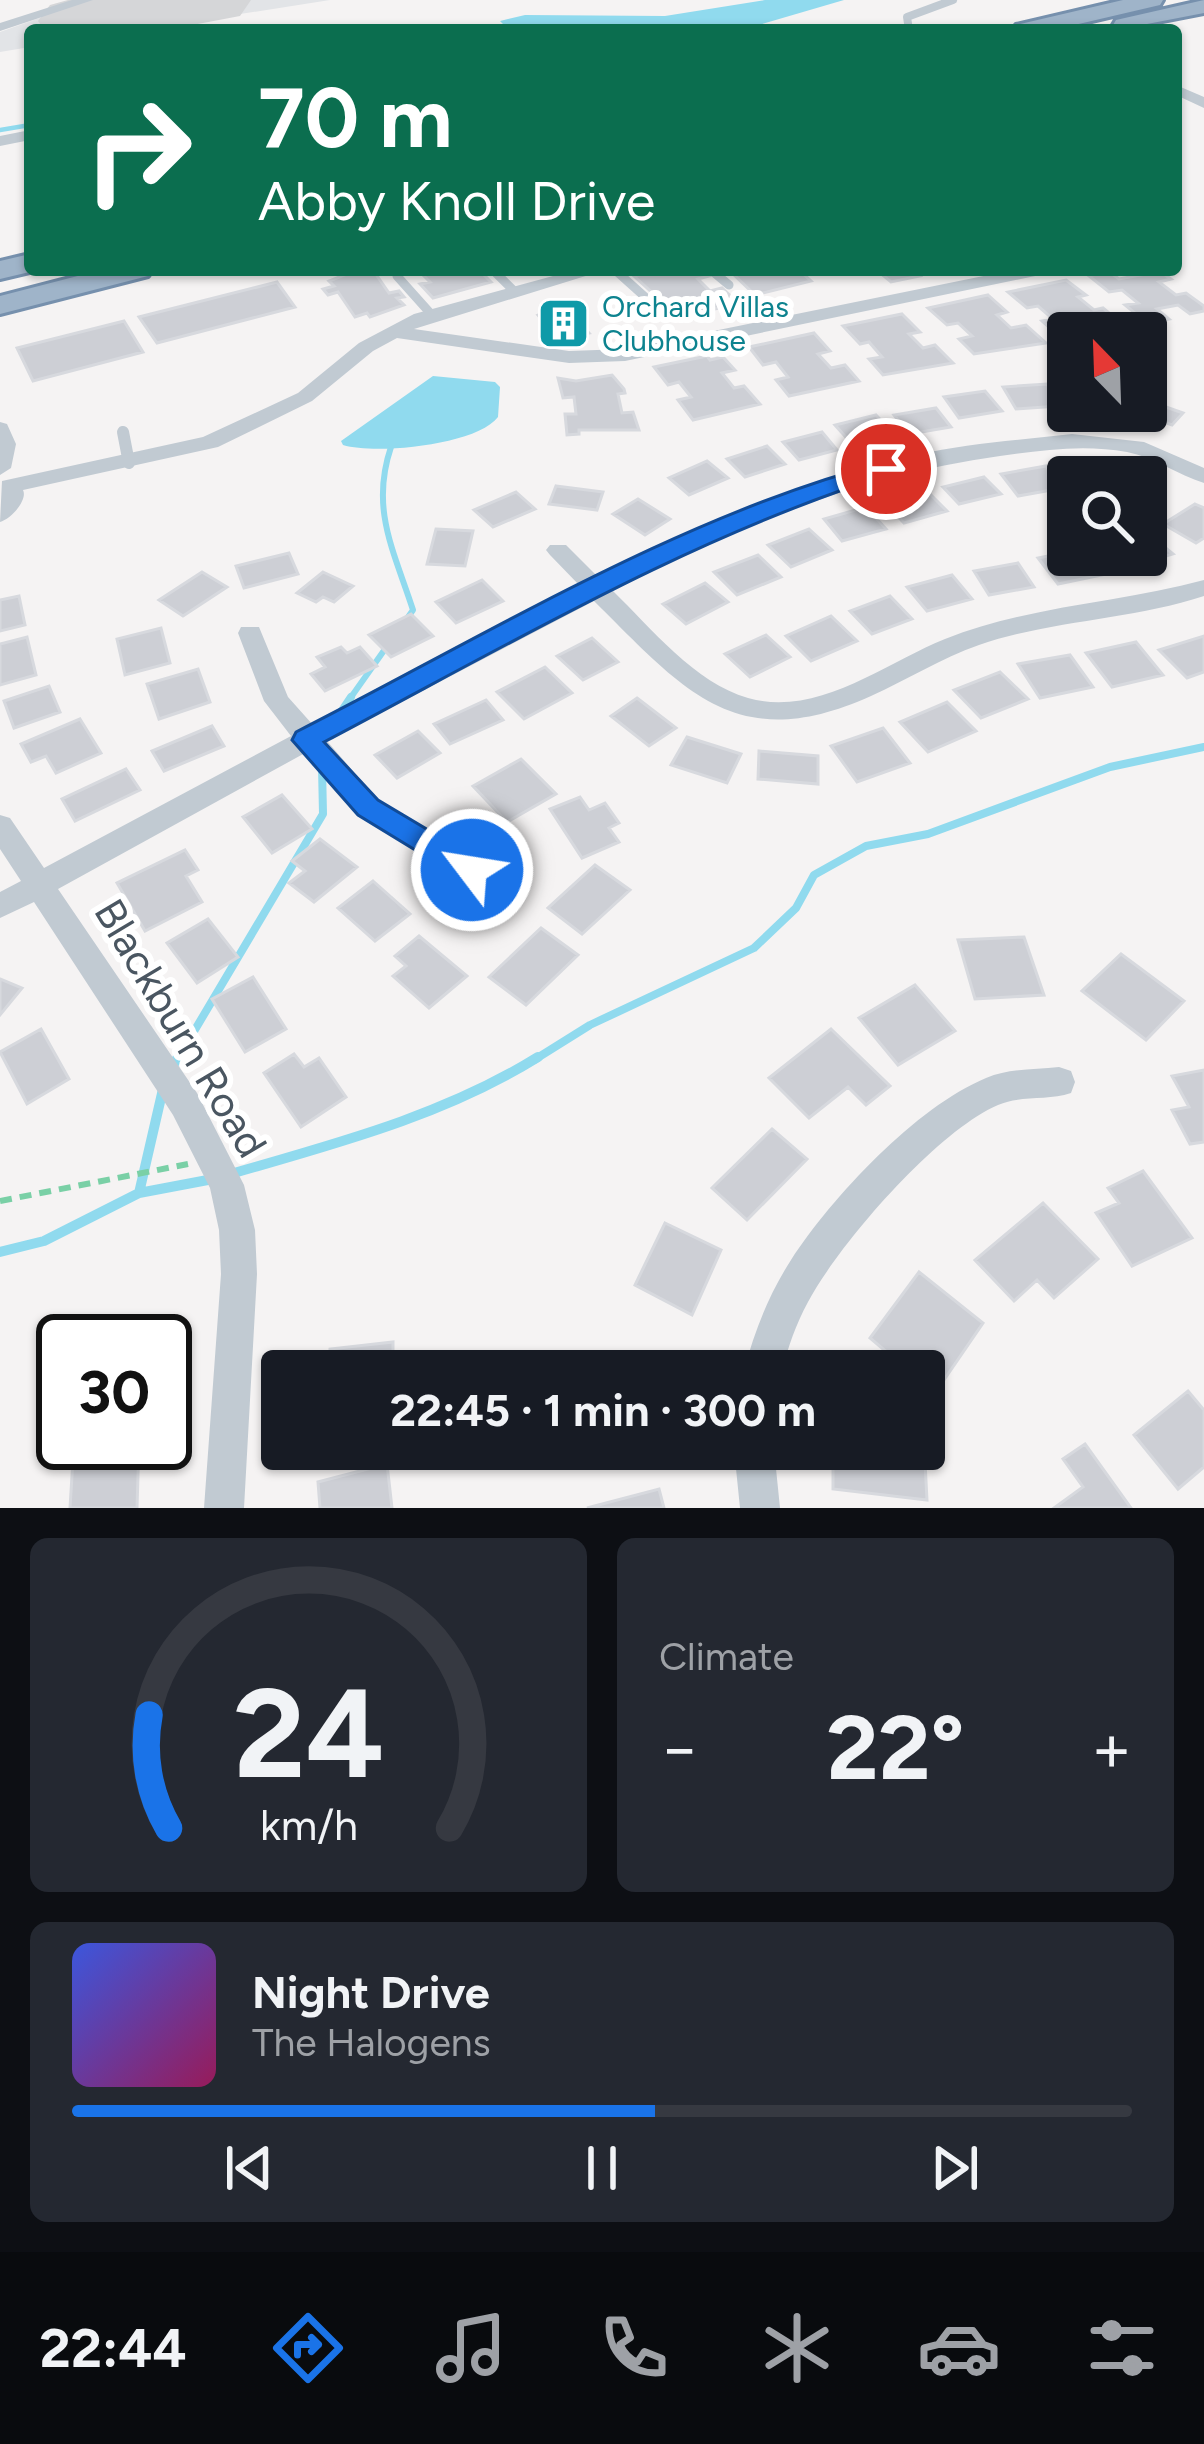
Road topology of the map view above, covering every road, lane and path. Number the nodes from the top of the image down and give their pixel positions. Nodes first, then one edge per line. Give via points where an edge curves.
1 (86, 0) edge
2 (952, 0) edge
3 (1151, 0) edge
4 (1204, 6) edge
5 (905, 24) edge
6 (1049, 24) edge
7 (1129, 24) edge
8 (0, 26) edge
9 (78, 276) edge
10 (114, 276) edge
11 (397, 276) dead end
12 (499, 276) edge
13 (574, 276) edge
14 (622, 276) edge
15 (718, 276) edge
16 (1011, 276) edge
17 (729, 285) dead end
18 (515, 292) junction
19 (0, 295) edge
20 (654, 304) dead end
21 (0, 305) edge
22 (431, 314) junction
23 (391, 335) junction
24 (282, 418) junction
25 (0, 430) edge
26 (123, 432) dead end
27 (129, 463) junction
28 (1204, 476) edge
29 (4, 491) edge
30 (558, 550) dead end
31 (1204, 588) edge
32 (597, 590) junction
33 (250, 633) dead end
34 (306, 740) junction
35 (0, 826) edge
36 (472, 870) dead end
37 (40, 885) junction
38 (0, 905) edge
39 (1059, 1082) dead end
40 (193, 1161) dead end
41 (0, 1202) edge
42 (769, 1350) edge
43 (756, 1470) edge
44 (224, 1508) edge
45 (760, 1508) edge

1 - 8 street
2 - 5 lane
3 - 6 highway
4 - 7 highway
9 - 19 highway
10 - 21 highway
11 - 22 lane
12 - 18 lane
13 - 18 street
14 - 20 lane
15 - 17 lane
16 - 23 street via 625,355 569,357
18 - 22 street
22 - 23 street
23 - 24 street via 345,386
24 - 27 street
24 - 29 street via 251,442 175,468
25 - 29 street
26 - 27 lane
27 - 29 street
28 - 32 street via 1103,441 921,460 794,497
30 - 32 street
31 - 32 street via 974,638 797,712 740,706 691,682
32 - 34 street
33 - 34 street via 277,701
34 - 36 street via 368,808
34 - 37 street
35 - 37 street, Blackburn Road
37 - 38 street
37 - 44 street, Blackburn Road via 185,1104 227,1185 239,1274
39 - 42 street via 995,1090 947,1119 812,1262
40 - 41 path
43 - 45 street

